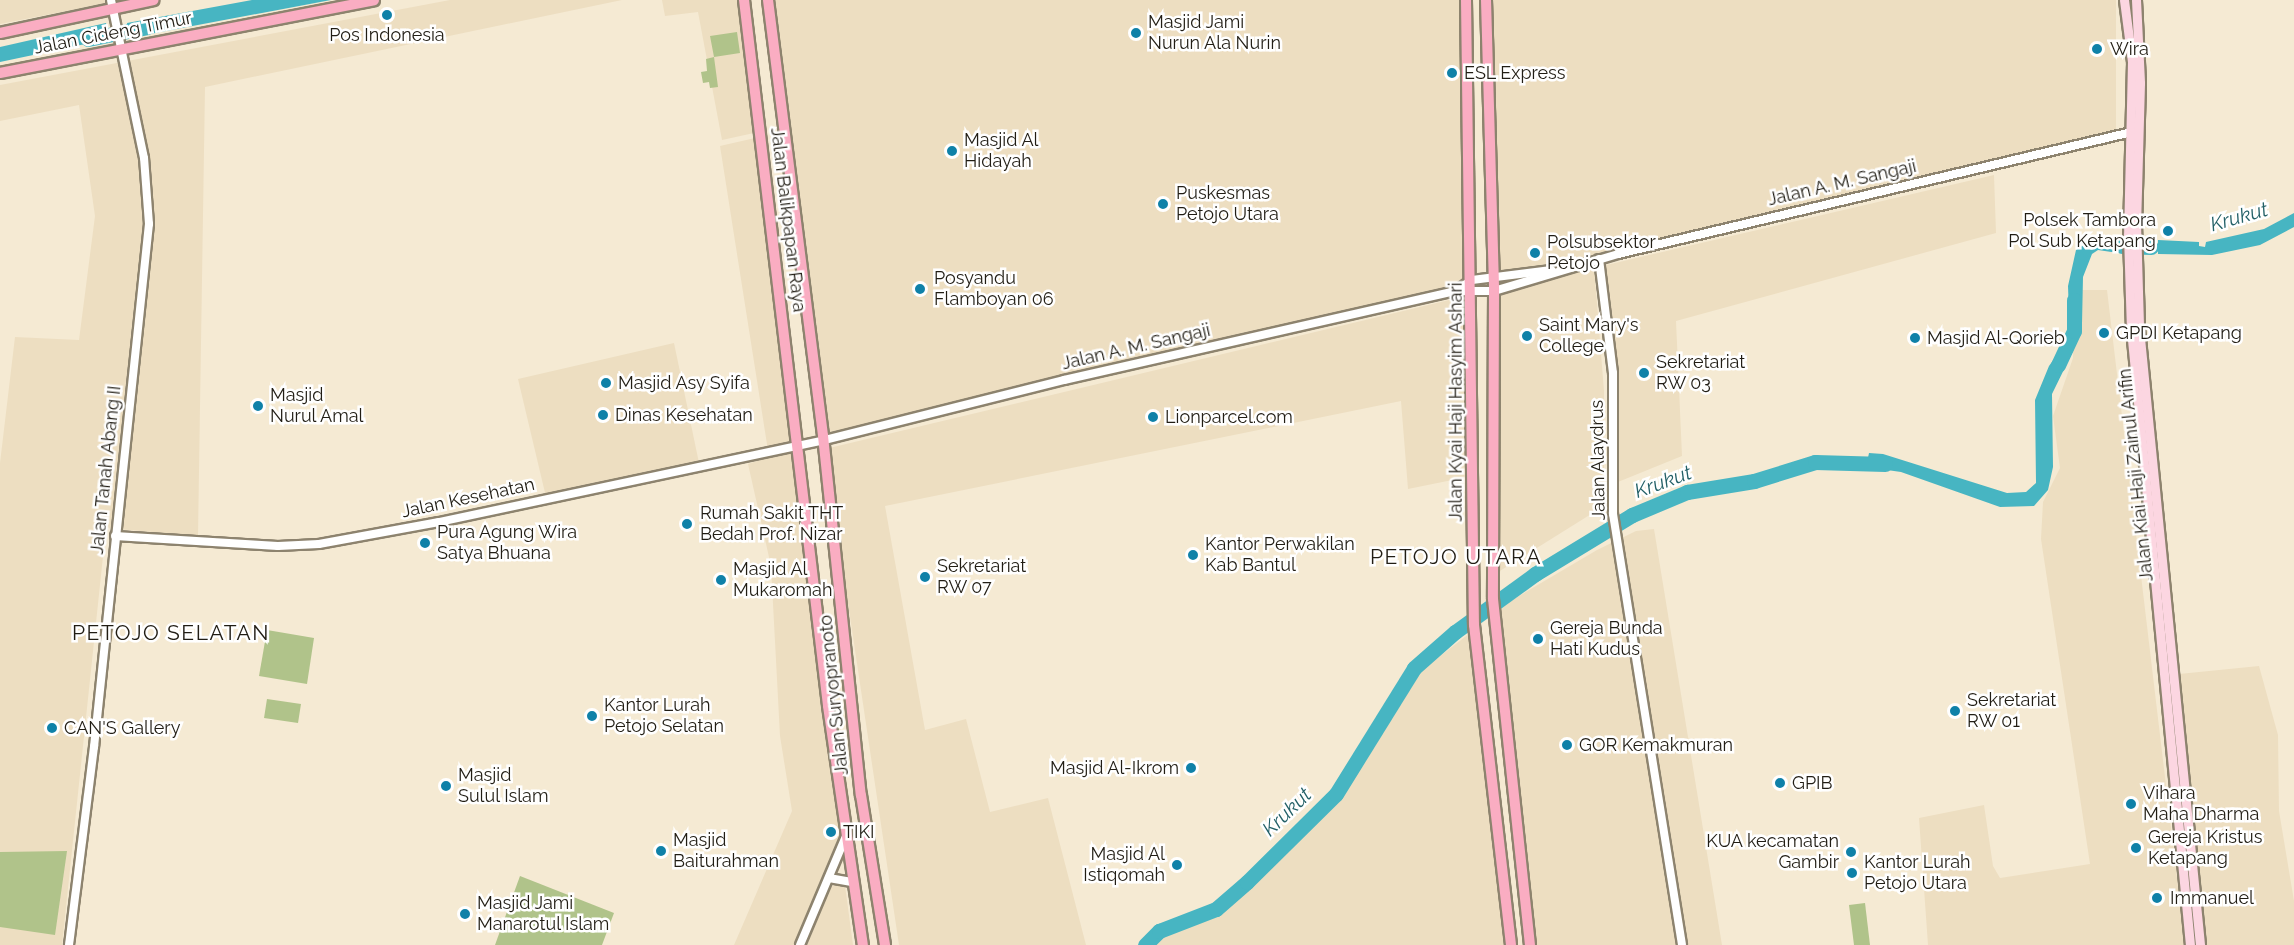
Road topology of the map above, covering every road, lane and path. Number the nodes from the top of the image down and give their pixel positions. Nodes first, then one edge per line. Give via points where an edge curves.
1 (154, 0) edge
2 (374, 0) edge
3 (744, 0) edge
4 (768, 0) edge
5 (1466, 0) edge
6 (1486, 0) edge
7 (2124, 0) edge
8 (2136, 0) edge
9 (113, 9) edge
10 (0, 33) edge
11 (120, 47) junction
12 (0, 73) edge
13 (2135, 131) junction
14 (1599, 259) junction
15 (1554, 270) junction
16 (1494, 277) junction
17 (1472, 280) junction
18 (1456, 291) junction
19 (1494, 291) junction
20 (1472, 294) junction
21 (824, 441) junction
22 (800, 445) junction
23 (115, 536) junction
24 (2178, 784) junction
25 (846, 836) junction
26 (829, 878) junction
27 (852, 882) junction
28 (69, 945) edge
29 (800, 945) edge
30 (862, 945) edge
31 (885, 945) edge
32 (1511, 945) edge
33 (1530, 945) edge
34 (1682, 945) edge
35 (2190, 945) edge
36 (2200, 945) edge

1 - 9 main road
2 - 11 main road, Jalan Cideng Timur
3 - 22 main road, Jalan Balikpapan Raya
4 - 21 main road, Jalan Balikpapan Raya
5 - 17 main road, Jalan Kyai Haji Hasyim Ashari
6 - 16 main road, Jalan Kyai Haji Hasyim Ashari
7 - 13 main road
8 - 13 main road
9 - 10 main road
9 - 11 street, Jalan Tanah Abang II
11 - 12 main road, Jalan Cideng Timur
11 - 23 street, Jalan Tanah Abang II via 144,158 149,215
13 - 14 street, Jalan A. M. Sangaji
13 - 24 main road, Jalan Kiai Haji Zainul Arifin via 2131,329
14 - 15 street, Jalan A. M. Sangaji
14 - 34 street, Jalan Alaydrus via 1613,373 1613,514
15 - 16 street, Jalan A. M. Sangaji
15 - 19 street, Jalan A. M. Sangaji
16 - 17 street, Jalan A. M. Sangaji
16 - 19 main road, Jalan Kyai Haji Hasyim Ashari
17 - 18 street, Jalan A. M. Sangaji
17 - 20 main road, Jalan Kyai Haji Hasyim Ashari
18 - 20 street, Jalan A. M. Sangaji
18 - 21 street, Jalan A. M. Sangaji via 1036,387
19 - 20 street, Jalan A. M. Sangaji
19 - 33 main road, Jalan Kyai Haji Hasyim Ashari via 1494,605
20 - 32 main road, Jalan Kyai Haji Hasyim Ashari via 1474,625
21 - 22 street, Jalan Kesehatan
21 - 31 main road, Jalan Suryopranoto via 861,795
22 - 23 street, Jalan Kesehatan via 319,544 278,546
22 - 25 main road, Jalan Suryopranoto
23 - 28 street, Jalan Tanah Abang II
24 - 35 main road, Jalan Kiai Haji Zainul Arifin
24 - 36 main road, Jalan Kiai Haji Zainul Arifin
25 - 26 street
25 - 27 main road, Jalan Suryopranoto
26 - 27 street
26 - 29 street
27 - 30 main road, Jalan Suryopranoto

